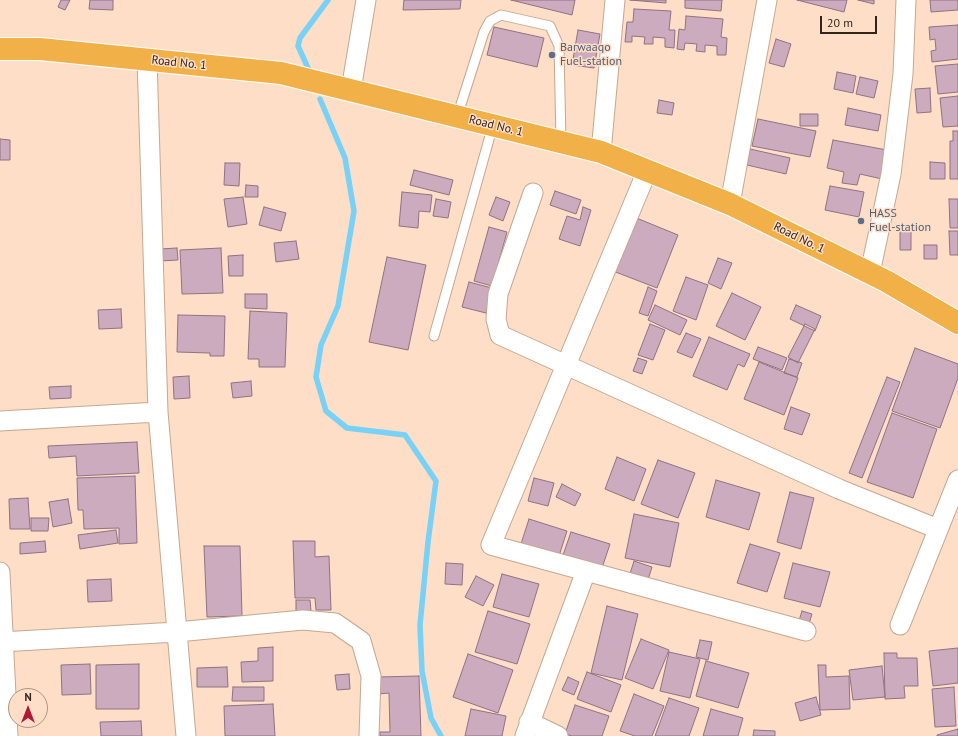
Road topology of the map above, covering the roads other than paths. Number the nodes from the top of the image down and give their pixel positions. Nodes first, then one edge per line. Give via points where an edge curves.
1 (366, 0) edge
2 (615, 0) edge
3 (767, 0) edge
4 (906, 0) edge
5 (0, 49) edge
6 (147, 59) junction
7 (351, 90) junction
8 (457, 116) junction
9 (493, 125) junction
10 (561, 142) junction
11 (602, 152) junction
12 (647, 171) junction
13 (533, 193) dead end
14 (730, 204) junction
15 (870, 273) junction
16 (958, 322) edge
17 (434, 336) dead end
18 (566, 365) junction
19 (158, 412) junction
20 (0, 420) edge
21 (958, 480) edge
22 (938, 528) junction
23 (586, 571) junction
24 (0, 572) edge
25 (900, 625) dead end
26 (806, 630) dead end
27 (177, 632) junction
28 (2, 642) edge
29 (527, 729) edge
30 (8, 736) edge
31 (186, 736) edge
32 (369, 736) edge
33 (558, 736) edge

1 - 7 street
2 - 11 street
3 - 14 street
4 - 15 street via 903,74 891,174
5 - 6 highway, Road No. 1 via 40,49
6 - 7 highway, Road No. 1 via 281,73
6 - 19 street
7 - 8 highway, Road No. 1
8 - 9 highway, Road No. 1
8 - 10 lane via 484,32 490,21 501,15 550,26 559,46
9 - 10 highway, Road No. 1
9 - 17 lane
10 - 11 highway, Road No. 1
11 - 12 highway, Road No. 1
12 - 14 highway, Road No. 1
12 - 18 street
13 - 18 street via 498,294 496,319 500,335
14 - 15 highway, Road No. 1
15 - 16 highway, Road No. 1
18 - 22 street via 839,489
18 - 23 street via 491,545
19 - 20 street
19 - 27 street
21 - 22 street
22 - 25 street
23 - 26 street
23 - 29 street
24 - 28 street
27 - 28 street
27 - 31 street
27 - 32 street via 302,620 335,623 361,641 371,676
28 - 30 street
29 - 33 street

